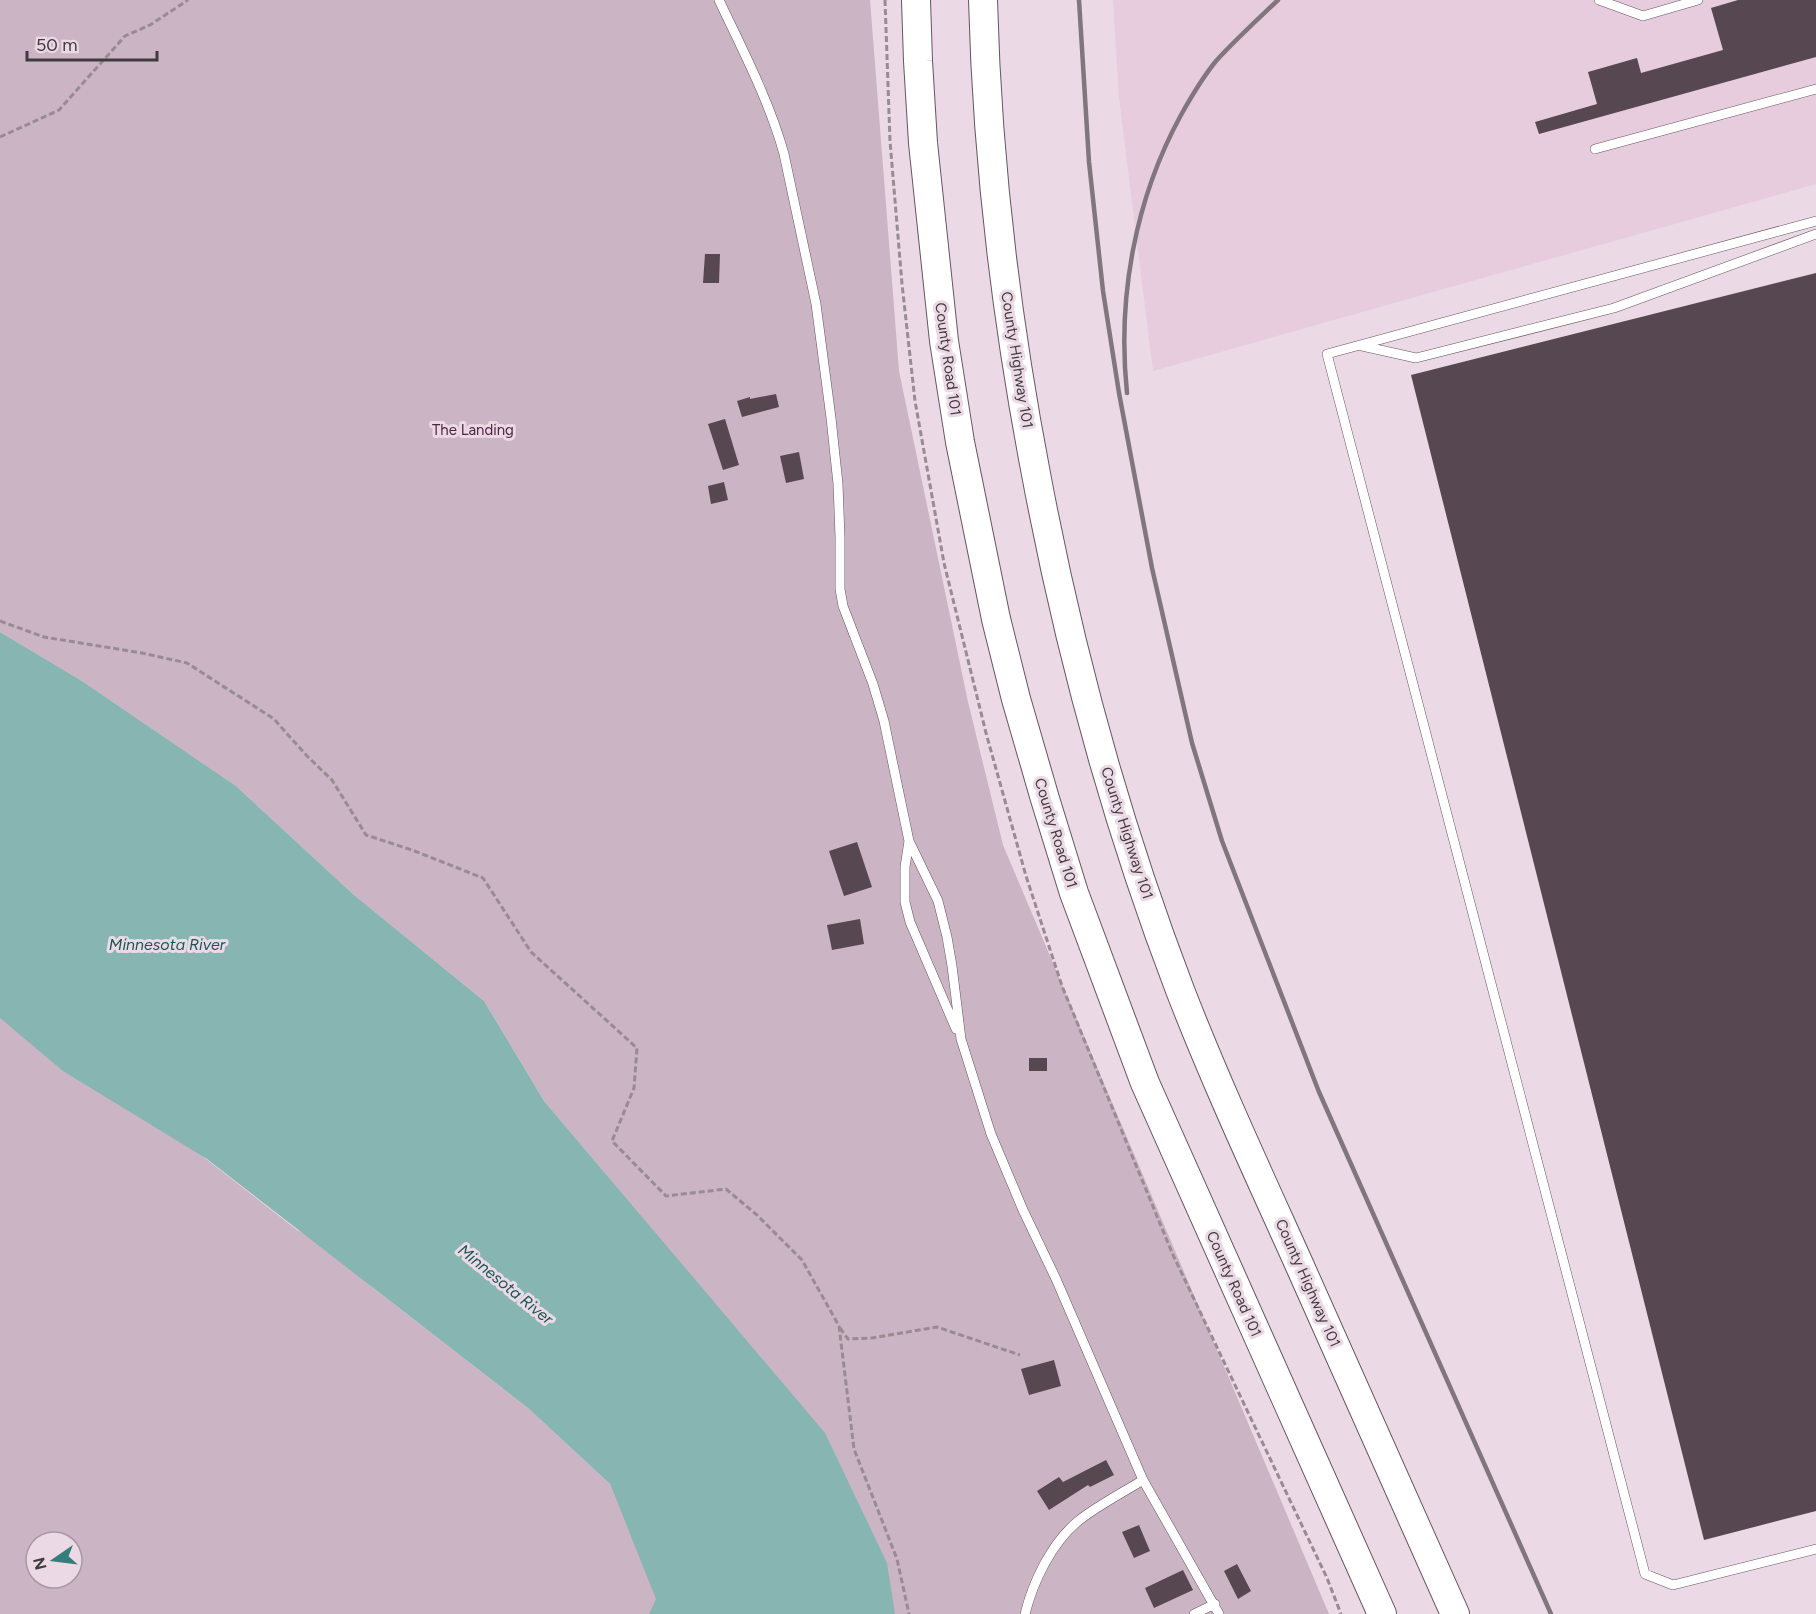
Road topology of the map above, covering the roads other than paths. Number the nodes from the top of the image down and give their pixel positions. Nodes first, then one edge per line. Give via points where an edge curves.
1 (719, 0) edge
2 (916, 0) edge
3 (983, 0) edge
4 (1599, 0) edge
5 (1698, 0) edge
6 (1816, 89) edge
7 (1595, 149) dead end
8 (1816, 221) edge
9 (1816, 234) edge
10 (1360, 345) junction
11 (909, 841) junction
12 (961, 1039) junction
13 (1143, 1480) junction
14 (1816, 1549) edge
15 (1215, 1604) junction
16 (1025, 1614) edge
17 (1194, 1614) edge
18 (1219, 1614) edge
19 (1382, 1614) edge
20 (1455, 1614) edge

1 - 11 lane via 747,56 784,154 816,304 831,418 843,606 884,721
2 - 19 main road, County Road 101 via 923,143 944,341 960,442 996,619 1044,799 1074,893 1145,1083
3 - 20 main road, County Highway 101 via 991,159 1016,358 1070,638 1102,758 1155,922 1199,1039
4 - 5 lane via 1643,16
6 - 7 lane
8 - 10 lane
9 - 10 lane via 1614,308 1416,358
10 - 14 lane via 1328,354 1645,1574 1673,1585
11 - 12 lane via 938,901 952,966
11 - 12 lane via 905,902 910,922
12 - 13 lane via 991,1134
13 - 15 lane
13 - 16 lane via 1065,1533 1035,1580
15 - 17 lane
15 - 18 lane

